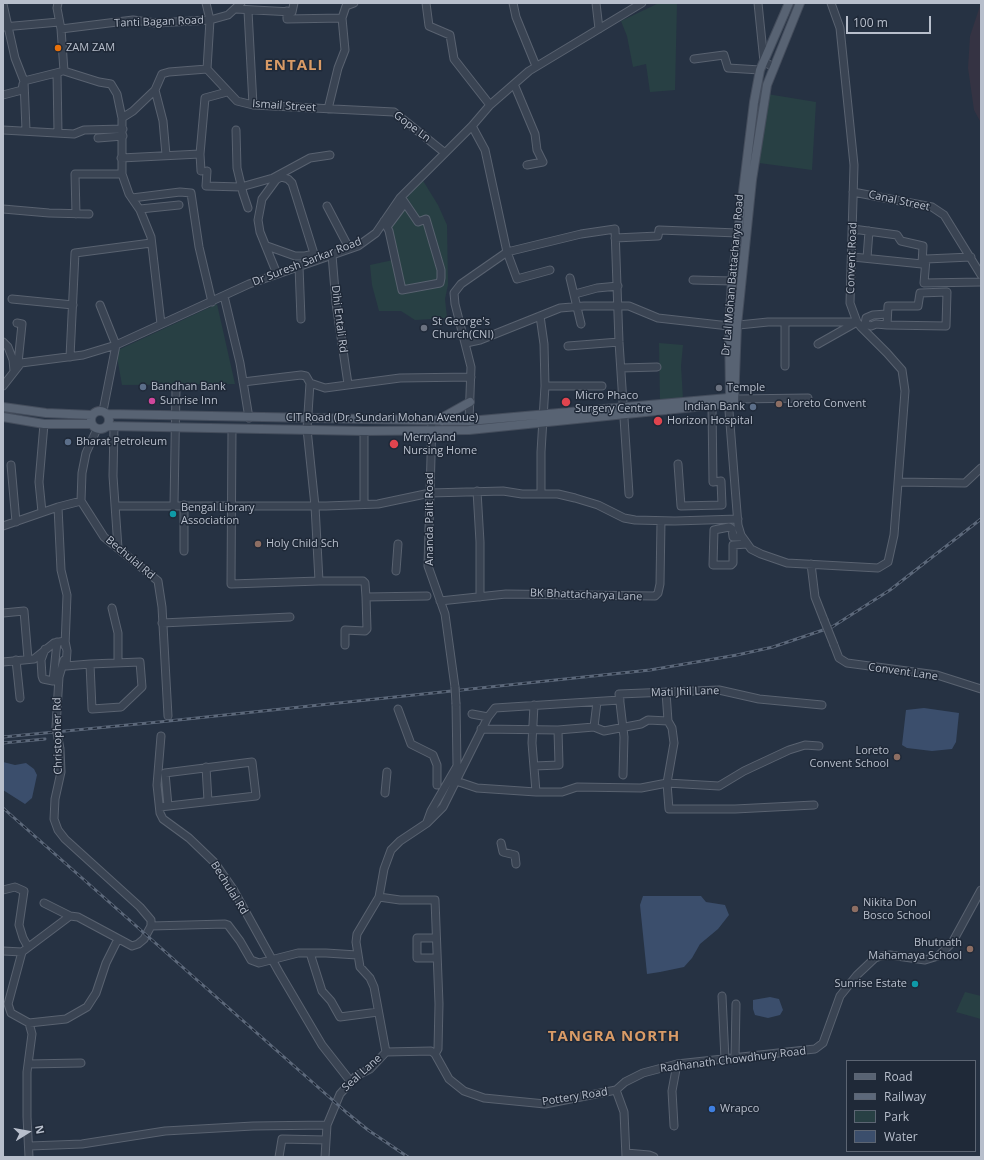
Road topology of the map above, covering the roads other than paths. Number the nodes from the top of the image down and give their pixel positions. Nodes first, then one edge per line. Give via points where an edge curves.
1 (58, 3) edge
2 (206, 3) edge
3 (294, 3) edge
4 (354, 3) edge
5 (426, 3) edge
6 (513, 3) edge
7 (596, 3) edge
8 (642, 3) edge
9 (758, 3) edge
10 (789, 3) edge
11 (800, 3) edge
12 (831, 3) edge
13 (3, 4) edge
14 (238, 6) edge
15 (248, 10) junction
16 (287, 11) junction
17 (342, 18) junction
18 (210, 20) junction
19 (60, 25) junction
20 (5, 27) edge
21 (599, 29) junction
22 (694, 59) dead end
23 (764, 62) junction
24 (536, 66) junction
25 (774, 67) junction
26 (207, 69) junction
27 (760, 70) junction
28 (61, 72) junction
29 (24, 81) junction
30 (514, 84) junction
31 (155, 90) junction
32 (227, 92) junction
33 (3, 95) edge
34 (253, 105) junction
35 (490, 105) junction
36 (328, 109) junction
37 (122, 118) junction
38 (472, 126) junction
39 (3, 130) edge
40 (26, 130) junction
41 (236, 130) dead end
42 (58, 133) junction
43 (123, 133) junction
44 (98, 138) dead end
45 (445, 153) junction
46 (200, 154) junction
47 (166, 155) junction
48 (330, 155) dead end
49 (121, 158) junction
50 (527, 165) dead end
51 (122, 174) junction
52 (241, 187) junction
53 (853, 192) junction
54 (132, 198) junction
55 (403, 200) junction
56 (180, 205) dead end
57 (327, 206) dead end
58 (248, 208) dead end
59 (3, 209) edge
60 (140, 209) junction
61 (76, 214) junction
62 (89, 214) dead end
63 (385, 224) junction
64 (853, 229) junction
65 (869, 231) junction
66 (738, 233) junction
67 (615, 238) junction
68 (151, 243) junction
69 (267, 246) junction
70 (349, 248) junction
71 (507, 252) junction
72 (332, 255) junction
73 (315, 257) junction
74 (853, 257) junction
75 (867, 258) junction
76 (970, 258) junction
77 (299, 266) junction
78 (550, 270) dead end
79 (277, 274) junction
80 (981, 275) edge
81 (570, 278) dead end
82 (693, 280) dead end
83 (732, 281) junction
84 (979, 282) edge
85 (618, 286) junction
86 (575, 294) junction
87 (224, 296) junction
88 (12, 299) dead end
89 (212, 302) junction
90 (73, 305) junction
91 (100, 305) dead end
92 (577, 306) junction
93 (618, 306) junction
94 (887, 314) junction
95 (540, 316) junction
96 (301, 319) dead end
97 (785, 322) junction
98 (17, 323) dead end
99 (161, 324) junction
100 (581, 324) dead end
101 (861, 324) junction
102 (733, 325) junction
103 (887, 325) junction
104 (3, 342) edge
105 (619, 342) junction
106 (466, 343) junction
107 (818, 344) dead end
108 (116, 345) junction
109 (568, 346) dead end
110 (70, 356) junction
111 (21, 363) junction
112 (785, 366) dead end
113 (621, 368) junction
114 (656, 368) dead end
115 (14, 371) junction
116 (471, 377) junction
117 (243, 382) junction
118 (310, 383) junction
119 (348, 384) junction
120 (3, 386) edge
121 (545, 386) junction
122 (602, 386) dead end
123 (176, 388) dead end
124 (808, 398) dead end
125 (731, 401) junction
126 (470, 402) junction
127 (712, 406) junction
128 (3, 408) edge
129 (625, 411) junction
130 (105, 412) junction
131 (92, 415) junction
132 (175, 416) junction
133 (3, 417) edge
134 (249, 418) junction
135 (308, 418) junction
136 (542, 419) junction
137 (432, 421) junction
138 (442, 421) junction
139 (469, 421) junction
140 (44, 424) junction
141 (94, 426) junction
142 (110, 426) junction
143 (174, 428) junction
144 (232, 429) junction
145 (307, 429) junction
146 (432, 430) junction
147 (364, 431) junction
148 (678, 464) dead end
149 (11, 466) dead end
150 (981, 468) edge
151 (898, 482) junction
152 (477, 491) junction
153 (430, 493) junction
154 (541, 493) junction
155 (629, 494) dead end
156 (81, 501) junction
157 (364, 504) junction
158 (174, 505) junction
159 (184, 505) junction
160 (115, 506) junction
161 (231, 506) junction
162 (315, 506) junction
163 (58, 507) junction
164 (42, 512) junction
165 (738, 519) junction
166 (661, 521) junction
167 (16, 522) junction
168 (3, 526) edge
169 (733, 537) junction
170 (742, 537) junction
171 (398, 544) dead end
172 (746, 544) junction
173 (733, 545) junction
174 (118, 548) junction
175 (184, 551) dead end
176 (811, 564) junction
177 (396, 571) dead end
178 (319, 580) junction
179 (428, 596) dead end
180 (366, 597) junction
181 (480, 597) junction
182 (440, 601) junction
183 (112, 608) dead end
184 (3, 613) edge
185 (290, 617) dead end
186 (162, 623) junction
187 (61, 642) junction
188 (345, 645) dead end
189 (45, 649) junction
190 (28, 659) junction
191 (16, 660) junction
192 (3, 662) edge
193 (118, 663) junction
194 (90, 664) junction
195 (981, 689) edge
196 (666, 692) junction
197 (619, 697) junction
198 (20, 698) dead end
199 (597, 702) junction
200 (534, 705) junction
201 (822, 705) dead end
202 (398, 709) dead end
203 (472, 714) dead end
204 (168, 716) dead end
205 (488, 717) junction
206 (668, 722) junction
207 (594, 727) junction
208 (623, 728) junction
209 (481, 729) junction
210 (533, 730) junction
211 (558, 730) junction
212 (161, 736) dead end
213 (819, 746) dead end
214 (534, 766) junction
215 (206, 767) junction
216 (387, 772) dead end
217 (623, 775) dead end
218 (456, 782) junction
219 (667, 783) junction
220 (437, 785) dead end
221 (536, 792) junction
222 (385, 793) dead end
223 (208, 801) junction
224 (814, 805) dead end
225 (168, 806) junction
226 (160, 807) junction
227 (427, 823) junction
228 (501, 843) dead end
229 (516, 864) dead end
230 (3, 890) edge
231 (981, 890) edge
232 (379, 897) junction
233 (44, 903) dead end
234 (70, 916) junction
235 (151, 926) junction
236 (436, 938) junction
237 (118, 939) junction
238 (28, 946) junction
239 (3, 951) edge
240 (22, 952) junction
241 (310, 953) junction
242 (357, 955) junction
243 (437, 958) junction
244 (273, 961) junction
245 (722, 996) dead end
246 (736, 1004) dead end
247 (6, 1006) edge
248 (378, 1012) junction
249 (30, 1023) junction
250 (386, 1052) junction
251 (435, 1054) junction
252 (735, 1058) junction
253 (725, 1060) junction
254 (81, 1063) dead end
255 (28, 1064) junction
256 (677, 1064) junction
257 (351, 1082) junction
258 (616, 1090) junction
259 (327, 1125) junction
260 (674, 1126) dead end
261 (326, 1140) junction
262 (30, 1146) junction
263 (626, 1155) edge
264 (29, 1157) edge
265 (279, 1157) edge
266 (325, 1157) edge
267 (654, 1157) edge

1 - 19 street
2 - 18 street
3 - 16 street via 292,12
4 - 17 street via 346,6
5 - 35 street via 429,26 450,35 454,59
6 - 24 street
7 - 21 street
8 - 21 street, Dr Suresh Sarkar Road
9 - 23 street
10 - 23 main road, Dr Lal Mohan Battacharya Road
11 - 25 main road, Dr Lal Mohan Battacharya Road
12 - 53 street, Convent Road via 840,28 854,165
13 - 20 street
14 - 15 street
14 - 18 street, Tanti Bagan Road via 228,15
15 - 16 street
15 - 34 street
16 - 17 street via 287,19
17 - 36 street via 345,50
18 - 19 street, Tanti Bagan Road via 133,20
18 - 26 street
19 - 20 street, Tanti Bagan Road
19 - 28 street
20 - 29 street
21 - 24 street, Dr Suresh Sarkar Road
22 - 27 street via 724,55 728,68
23 - 25 street
23 - 27 main road, Dr Lal Mohan Battacharya Road
24 - 30 street, Dr Suresh Sarkar Road
25 - 102 main road, Dr Lal Mohan Battacharya Road via 767,85
26 - 31 street via 162,74
26 - 32 street, Ismail Street
27 - 66 main road, Dr Lal Mohan Battacharya Road
28 - 29 street
28 - 37 street via 111,84 117,94
28 - 42 street
29 - 33 street via 22,90
29 - 40 street
30 - 35 street, Dr Suresh Sarkar Road
30 - 50 street via 535,134 537,150 543,162
31 - 37 street
31 - 47 street via 163,121
32 - 34 street, Ismail Street via 237,102
32 - 46 street via 205,98
34 - 36 street, Ismail Street
35 - 38 street, Dr Suresh Sarkar Road
36 - 45 street, Gope Ln via 394,112
37 - 43 street
38 - 45 street, Dr Suresh Sarkar Road
38 - 71 street via 485,150
39 - 40 street
40 - 42 street
41 - 52 street via 237,168
42 - 43 street via 74,134 84,130
43 - 44 street
43 - 49 street
45 - 55 street, Dr Suresh Sarkar Road
46 - 47 street
46 - 52 street via 206,186
47 - 49 street
48 - 52 street via 310,158 273,178
49 - 51 street
51 - 54 street
51 - 61 street via 75,174
52 - 58 street
53 - 64 street, Convent Road
53 - 76 street, Canal Street via 932,207 944,215
54 - 60 street
54 - 89 street via 180,192 191,194 199,247
55 - 63 street, Dr Suresh Sarkar Road
55 - 63 street via 418,222 426,219 441,270 440,283 402,290
56 - 60 street
57 - 70 street
59 - 61 street
60 - 68 street
61 - 62 street
63 - 70 street, Dr Suresh Sarkar Road via 358,246
64 - 65 street
64 - 74 street, Convent Road
65 - 75 street
65 - 75 street via 897,235 901,242 924,246 922,264
66 - 67 street via 659,230 658,236
66 - 83 main road, Dr Lal Mohan Battacharya Road
67 - 71 street via 615,229 560,238
67 - 85 street
68 - 90 street via 75,253
68 - 99 street
69 - 73 street via 295,256
69 - 73 street via 260,232 259,210 262,199 281,176 292,183
69 - 79 street
70 - 72 street, Dr Suresh Sarkar Road
71 - 78 street via 518,279
71 - 106 street via 461,284 454,293
72 - 73 street, Dr Suresh Sarkar Road
72 - 119 street, Dihi Entali Rd
73 - 77 street, Dr Suresh Sarkar Road
74 - 75 street
74 - 101 street, Convent Road via 850,303
76 - 80 street, Canal Street
76 - 84 street
76 - 84 street via 926,259 924,283
77 - 79 street, Dr Suresh Sarkar Road
77 - 96 street
79 - 87 street, Dr Suresh Sarkar Road
81 - 86 street
82 - 83 street
83 - 102 main road, Dr Lal Mohan Battacharya Road
85 - 86 street via 596,288
85 - 93 street
86 - 92 street
87 - 89 street, Dr Suresh Sarkar Road
87 - 117 street
88 - 90 street
89 - 99 street, Dr Suresh Sarkar Road
90 - 110 street
91 - 108 street
92 - 93 street
92 - 95 street via 560,308
92 - 100 street
93 - 102 street via 629,306 658,318
93 - 105 street
94 - 101 street via 873,315
94 - 103 street
94 - 103 street via 888,306 918,306 920,294 947,292 946,326
95 - 106 street
95 - 121 street
97 - 101 street
97 - 102 street
97 - 112 street
98 - 111 street via 22,324 18,363
99 - 108 street, Dr Suresh Sarkar Road
101 - 103 street
101 - 107 street
101 - 151 street, Convent Road via 902,370 905,391
102 - 125 main road, Dr Lal Mohan Battacharya Road
104 - 115 street via 13,360
105 - 109 street
105 - 113 street
106 - 116 street
108 - 110 street, Dr Suresh Sarkar Road via 83,355
108 - 130 street
110 - 111 street, Dr Suresh Sarkar Road
111 - 115 street
113 - 114 street
113 - 129 street
115 - 120 street
116 - 119 street via 400,378
116 - 126 street
117 - 118 street via 301,375 306,376
117 - 134 street
118 - 119 street via 325,388
118 - 135 street
121 - 122 street
121 - 136 street
123 - 132 street
124 - 125 street
125 - 127 main road, CIT Road (Dr. Sundari Mohan Avenue)
125 - 129 main road, CIT Road (Dr. Sundari Mohan Avenue)
125 - 165 street
126 - 138 main road via 445,416
126 - 139 street
127 - 129 main road, CIT Road (Dr. Sundari Mohan Avenue)
127 - 148 street via 713,482 721,481 722,505 681,506
128 - 131 main road
129 - 136 main road, CIT Road (Dr. Sundari Mohan Avenue)
129 - 155 street
130 - 131 main road via 96,411
130 - 132 main road, CIT Road (Dr. Sundari Mohan Avenue)
130 - 142 main road
131 - 141 main road
132 - 134 main road, CIT Road (Dr. Sundari Mohan Avenue)
132 - 143 street
133 - 140 main road
134 - 135 main road, CIT Road (Dr. Sundari Mohan Avenue)
135 - 137 main road, CIT Road (Dr. Sundari Mohan Avenue)
135 - 145 street
136 - 139 main road, CIT Road (Dr. Sundari Mohan Avenue)
136 - 146 main road, CIT Road (Dr. Sundari Mohan Avenue) via 470,430
136 - 154 street
137 - 138 main road, CIT Road (Dr. Sundari Mohan Avenue)
137 - 146 street, Ananda Palit Road
138 - 139 main road, CIT Road (Dr. Sundari Mohan Avenue)
140 - 141 main road
140 - 164 street via 39,482
141 - 142 main road, CIT Road (Dr. Sundari Mohan Avenue)
141 - 156 street via 82,473
142 - 143 main road, CIT Road (Dr. Sundari Mohan Avenue)
142 - 160 street
143 - 144 main road, CIT Road (Dr. Sundari Mohan Avenue)
143 - 158 street
144 - 145 main road, CIT Road (Dr. Sundari Mohan Avenue)
144 - 161 street
145 - 147 main road, CIT Road (Dr. Sundari Mohan Avenue)
145 - 162 street
146 - 147 main road, CIT Road (Dr. Sundari Mohan Avenue)
146 - 153 street, Ananda Palit Road
147 - 157 street
149 - 167 street
150 - 151 street via 965,483
151 - 176 street, Convent Road via 894,535 888,562 878,568
152 - 153 street
152 - 154 street
152 - 181 street
153 - 157 street via 378,504
153 - 182 street, Ananda Palit Road via 428,566
154 - 166 street via 575,498 598,505 624,518
156 - 163 street
156 - 174 street, Bechulal Rd via 104,537
157 - 162 street
158 - 159 street
158 - 160 street
159 - 161 street
159 - 175 street
160 - 174 street
161 - 162 street
161 - 178 street via 231,584
162 - 178 street
163 - 164 street
163 - 187 street, Christopher Rd via 61,570 67,595
164 - 167 street
165 - 166 street
165 - 170 street
166 - 181 street, BK Bhattacharya Lane via 660,584 655,596 554,593
167 - 168 street
169 - 170 street
169 - 173 street
169 - 173 street via 732,529 714,530 714,565 729,566 733,563
170 - 172 street
171 - 177 street
172 - 173 street
172 - 176 street via 761,554 787,563
174 - 186 street, Bechulal Rd via 158,581
176 - 195 street, Convent Lane, bridge via 815,597 839,658 847,663 937,675
178 - 180 street via 363,581
179 - 180 street
180 - 188 street via 367,629 365,632 345,630
181 - 182 street, BK Bhattacharya Lane
182 - 227 street, Ananda Palit Road, bridge via 449,635 455,687 457,766 431,811
183 - 193 street via 118,633
184 - 190 street via 24,611
185 - 186 street
186 - 204 street, Bechulal Rd
187 - 189 street
187 - 189 street via 53,681 43,679 42,676
187 - 194 street via 67,651 66,666
187 - 235 street, Christopher Rd, bridge via 65,656 59,676 56,727 61,772 55,799 54,820 65,839 140,908 150,920
189 - 190 street via 34,658
190 - 191 street
191 - 192 street
191 - 198 street
193 - 194 street
193 - 194 street via 140,662 142,687 121,707 92,709
196 - 197 street, Mati Jhil Lane
196 - 201 street, Mati Jhil Lane via 719,690 759,700
196 - 206 street
197 - 199 street, Mati Jhil Lane
197 - 208 street
199 - 200 street, Mati Jhil Lane
199 - 207 street
200 - 205 street, Mati Jhil Lane via 495,708
200 - 210 street
202 - 220 street via 411,744 433,755 437,765
203 - 205 street
205 - 209 street
206 - 208 street via 648,720
206 - 219 street via 672,728 674,743
207 - 208 street via 604,731
207 - 211 street
208 - 217 street
209 - 210 street
209 - 218 street
210 - 211 street
210 - 214 street
211 - 214 street via 559,765
212 - 226 street, Bechulal Rd via 157,785
213 - 219 street via 805,745 789,750 719,786
214 - 221 street
215 - 223 street
215 - 223 street via 252,762 256,796
215 - 225 street via 165,773
216 - 222 street
218 - 221 street via 477,788
218 - 227 street via 443,807
219 - 221 street via 641,788 576,787 562,792
219 - 224 street via 669,809
223 - 225 street
225 - 226 street
226 - 244 street, Bechulal Rd via 163,819 216,863
227 - 232 street via 391,850
228 - 229 street via 503,852 515,855
230 - 238 street via 15,887 24,891 19,925
231 - 252 street, Radhanath Chowdhury Road via 952,943 938,956 925,960 881,956 875,958 857,975 840,996 823,1042 818,1048 787,1054
232 - 236 street via 435,900
232 - 242 street via 357,934
233 - 234 street
234 - 237 street via 78,917
234 - 238 street
235 - 237 street via 144,939 135,945
235 - 244 street via 225,924 253,962
236 - 243 street
236 - 243 street via 417,938 417,958
237 - 249 street via 106,963 96,993 87,1007 66,1019
238 - 240 street
239 - 240 street
240 - 247 street
241 - 242 street
241 - 244 street via 298,953
241 - 248 street via 322,991 340,1017
242 - 248 street via 360,967 373,982
243 - 251 street via 439,1011 438,1049
244 - 257 street, Bechulal Rd via 322,1045
245 - 253 street
246 - 252 street
247 - 249 street via 13,1015
248 - 250 street
249 - 255 street via 32,1039
250 - 251 street via 428,1050
250 - 257 street, Seal Lane via 370,1069 356,1076
251 - 258 street, Pottery Road via 449,1079 464,1091 484,1098 546,1104
252 - 253 street, Radhanath Chowdhury Road
253 - 256 street, Radhanath Chowdhury Road
254 - 255 street
255 - 262 street via 26,1116
256 - 258 street, Radhanath Chowdhury Road via 649,1070 635,1076
256 - 260 street via 672,1091
257 - 259 street, Seal Lane via 340,1094
258 - 263 street via 624,1112
259 - 261 street, Seal Lane
259 - 262 street via 165,1131 82,1144
261 - 265 street via 282,1139
261 - 266 street, Seal Lane
262 - 264 street
263 - 267 street

